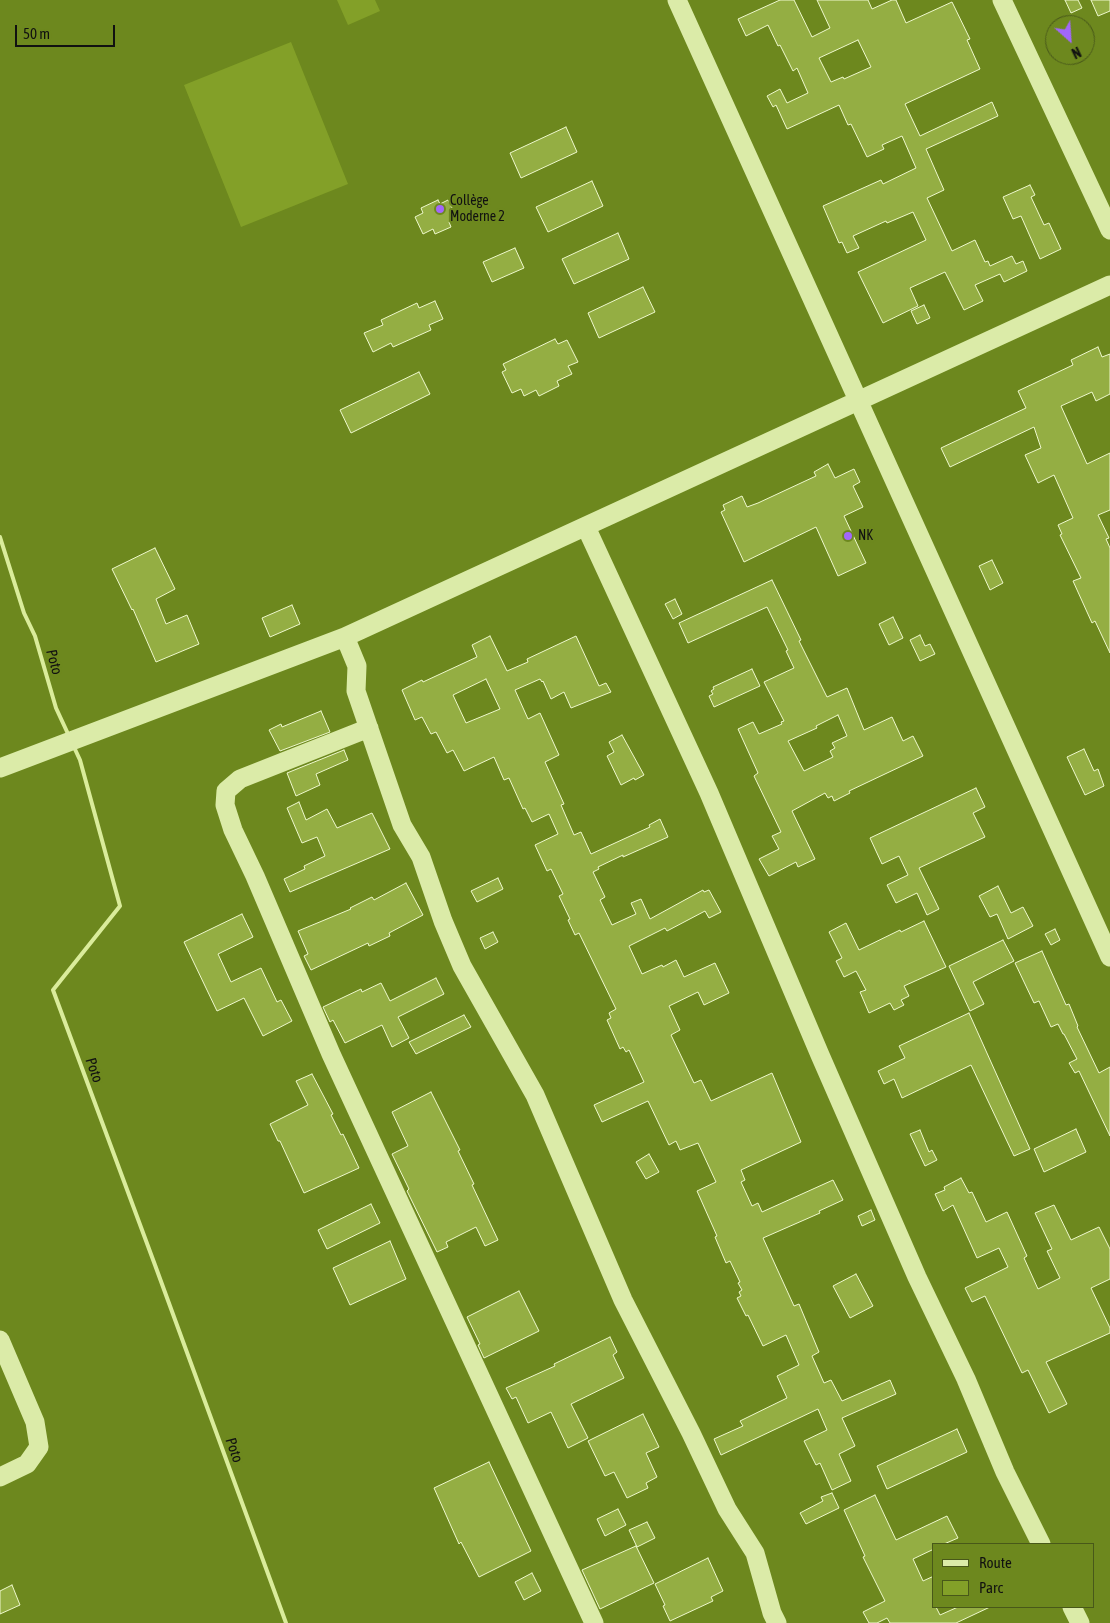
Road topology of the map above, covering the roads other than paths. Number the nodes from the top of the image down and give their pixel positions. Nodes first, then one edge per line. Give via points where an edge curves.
1 (678, 0) edge
2 (1002, 0) edge
3 (1110, 230) edge
4 (1110, 285) edge
5 (858, 401) junction
6 (586, 527) junction
7 (345, 636) junction
8 (369, 728) junction
9 (0, 768) edge
10 (1110, 957) edge
11 (0, 1340) edge
12 (0, 1477) edge
13 (1041, 1543) edge
14 (1072, 1608) edge
15 (594, 1623) edge
16 (777, 1623) edge
17 (1080, 1623) edge

1 - 5 street
2 - 3 street
4 - 5 street
5 - 6 street
5 - 10 street
6 - 7 street
6 - 13 street via 709,793 917,1277
7 - 8 street via 357,666 356,691
7 - 9 street
8 - 15 street via 240,779 226,791 225,804 233,830 331,1054
8 - 16 street via 402,825 421,857 462,966 535,1094 623,1300 727,1509 755,1553
11 - 12 street via 35,1422 39,1447 26,1464
14 - 17 street

